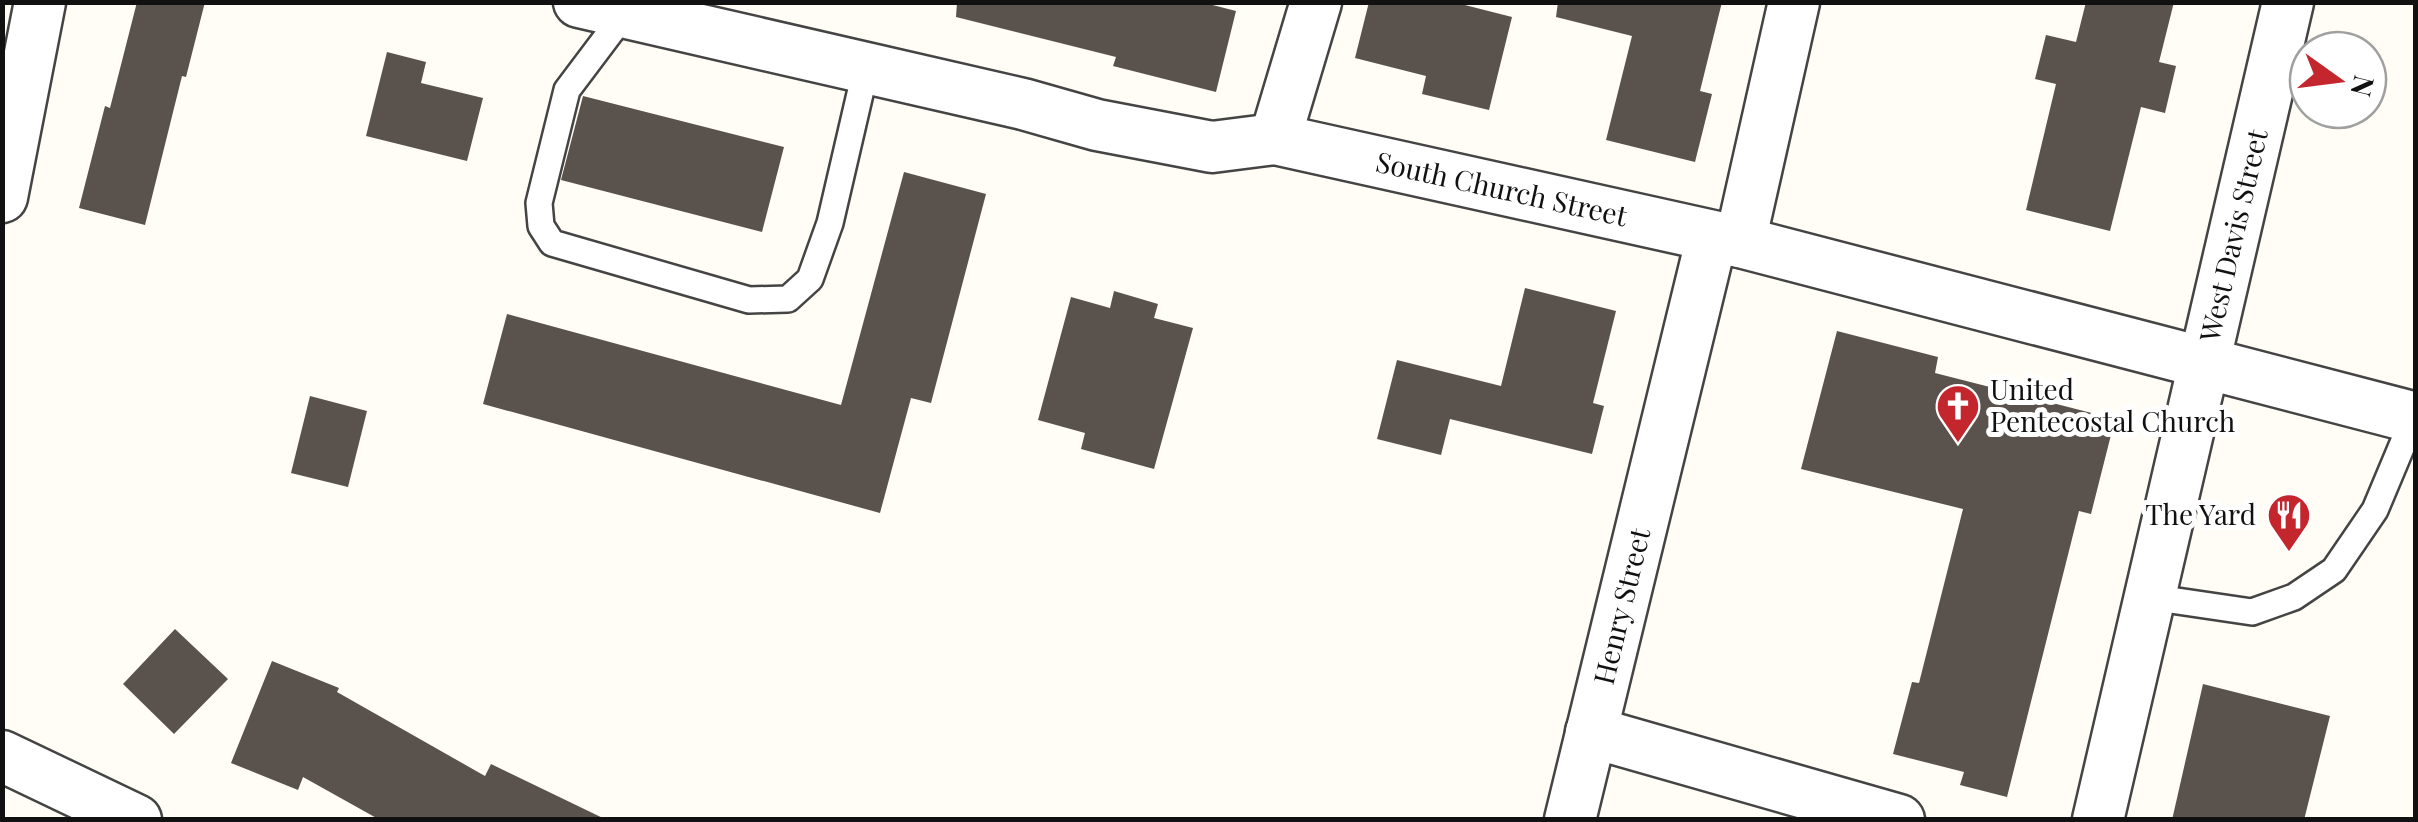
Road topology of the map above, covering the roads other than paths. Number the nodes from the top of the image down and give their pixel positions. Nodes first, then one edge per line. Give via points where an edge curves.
1 (40, 2) edge
2 (1316, 2) edge
3 (1794, 2) edge
4 (2288, 2) edge
5 (602, 8) edge
6 (866, 68) junction
7 (1275, 139) junction
8 (5, 169) edge
9 (1726, 240) junction
10 (2206, 362) junction
11 (2415, 418) edge
12 (2150, 597) junction
13 (1591, 732) junction
14 (2, 756) edge
15 (136, 820) edge
16 (1570, 820) edge
17 (1899, 820) edge
18 (2098, 820) edge

1 - 8 street
2 - 7 street
3 - 9 street
4 - 10 street, West Davis Street
5 - 6 street, South Church Street
5 - 6 lane via 567,90 539,203 542,226 552,243 749,300 788,300 810,279
6 - 7 street, South Church Street via 1212,146
7 - 9 street, South Church Street
9 - 10 street, South Church Street
9 - 13 street, Henry Street via 1673,392
10 - 11 street, South Church Street
10 - 12 street, West Davis Street
11 - 12 lane via 2375,510 2334,570 2294,597 2252,612
12 - 18 street, West Davis Street
13 - 16 street, Henry Street
13 - 17 street
14 - 15 street

